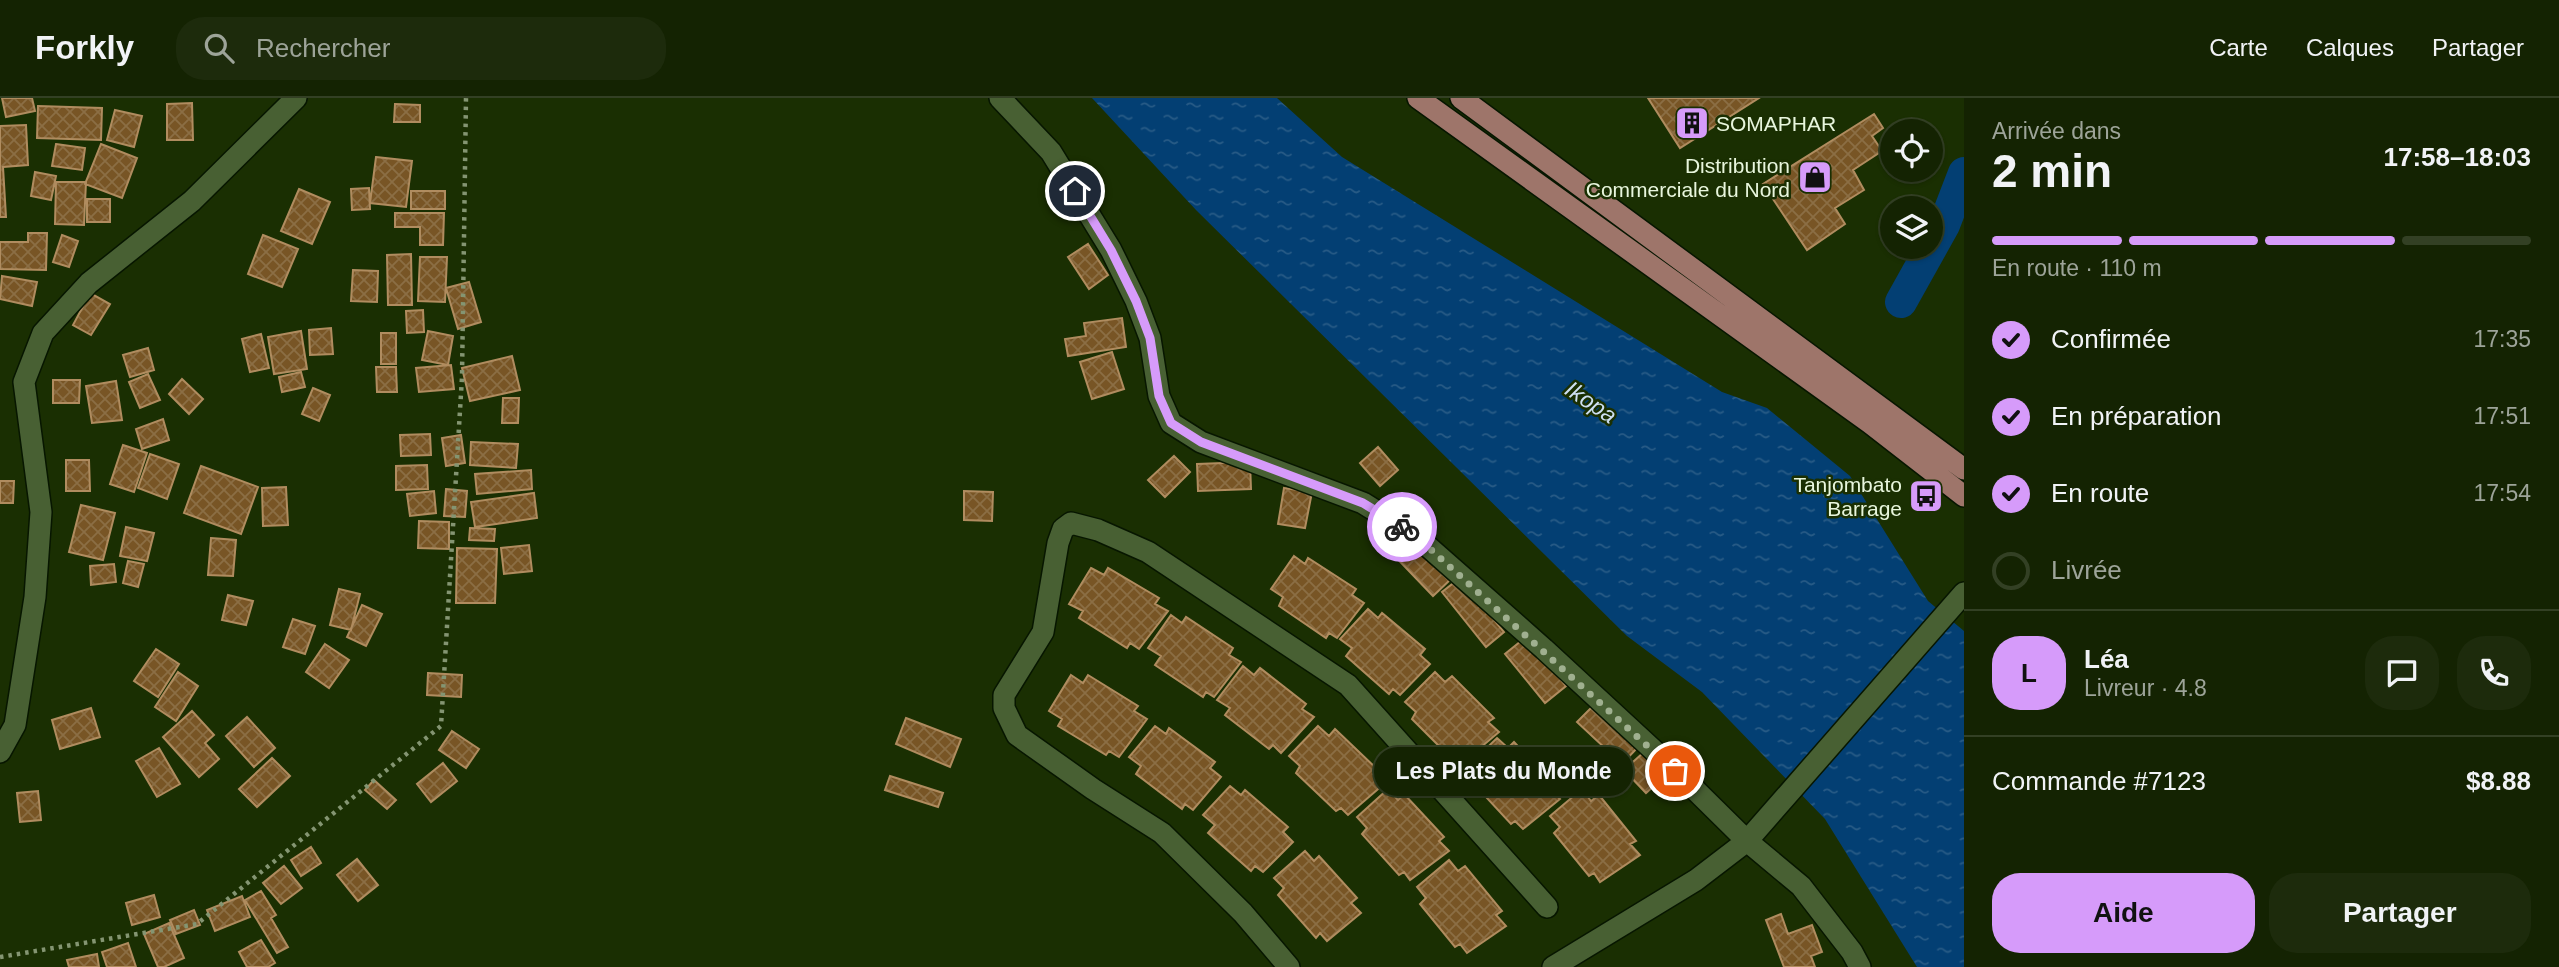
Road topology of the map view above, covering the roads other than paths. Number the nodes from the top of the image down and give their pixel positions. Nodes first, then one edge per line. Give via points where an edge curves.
1 (296, 98) edge
2 (1000, 98) edge
3 (1418, 98) edge
4 (1461, 98) edge
5 (1445, 117) junction
6 (1964, 469) edge
7 (1964, 496) edge
8 (1964, 593) edge
9 (0, 752) edge
10 (1747, 841) junction
11 (1547, 907) dead end
12 (1289, 967) edge
13 (1553, 967) edge
14 (1860, 967) edge

1 - 9 street via 192,201 89,283 43,333 24,382 41,512 35,597 15,725
2 - 10 street via 1051,152 1111,250 1150,338 1159,396 1171,423 1201,442 1363,503 1416,536
3 - 5 main road
4 - 5 street
4 - 6 main road
5 - 7 main road via 1870,423
8 - 10 street
10 - 13 street via 1696,880
10 - 14 street via 1801,886
11 - 12 street via 1348,685 1148,552 1071,523 1058,543 1043,632 1004,695 1004,708 1017,735 1163,833

